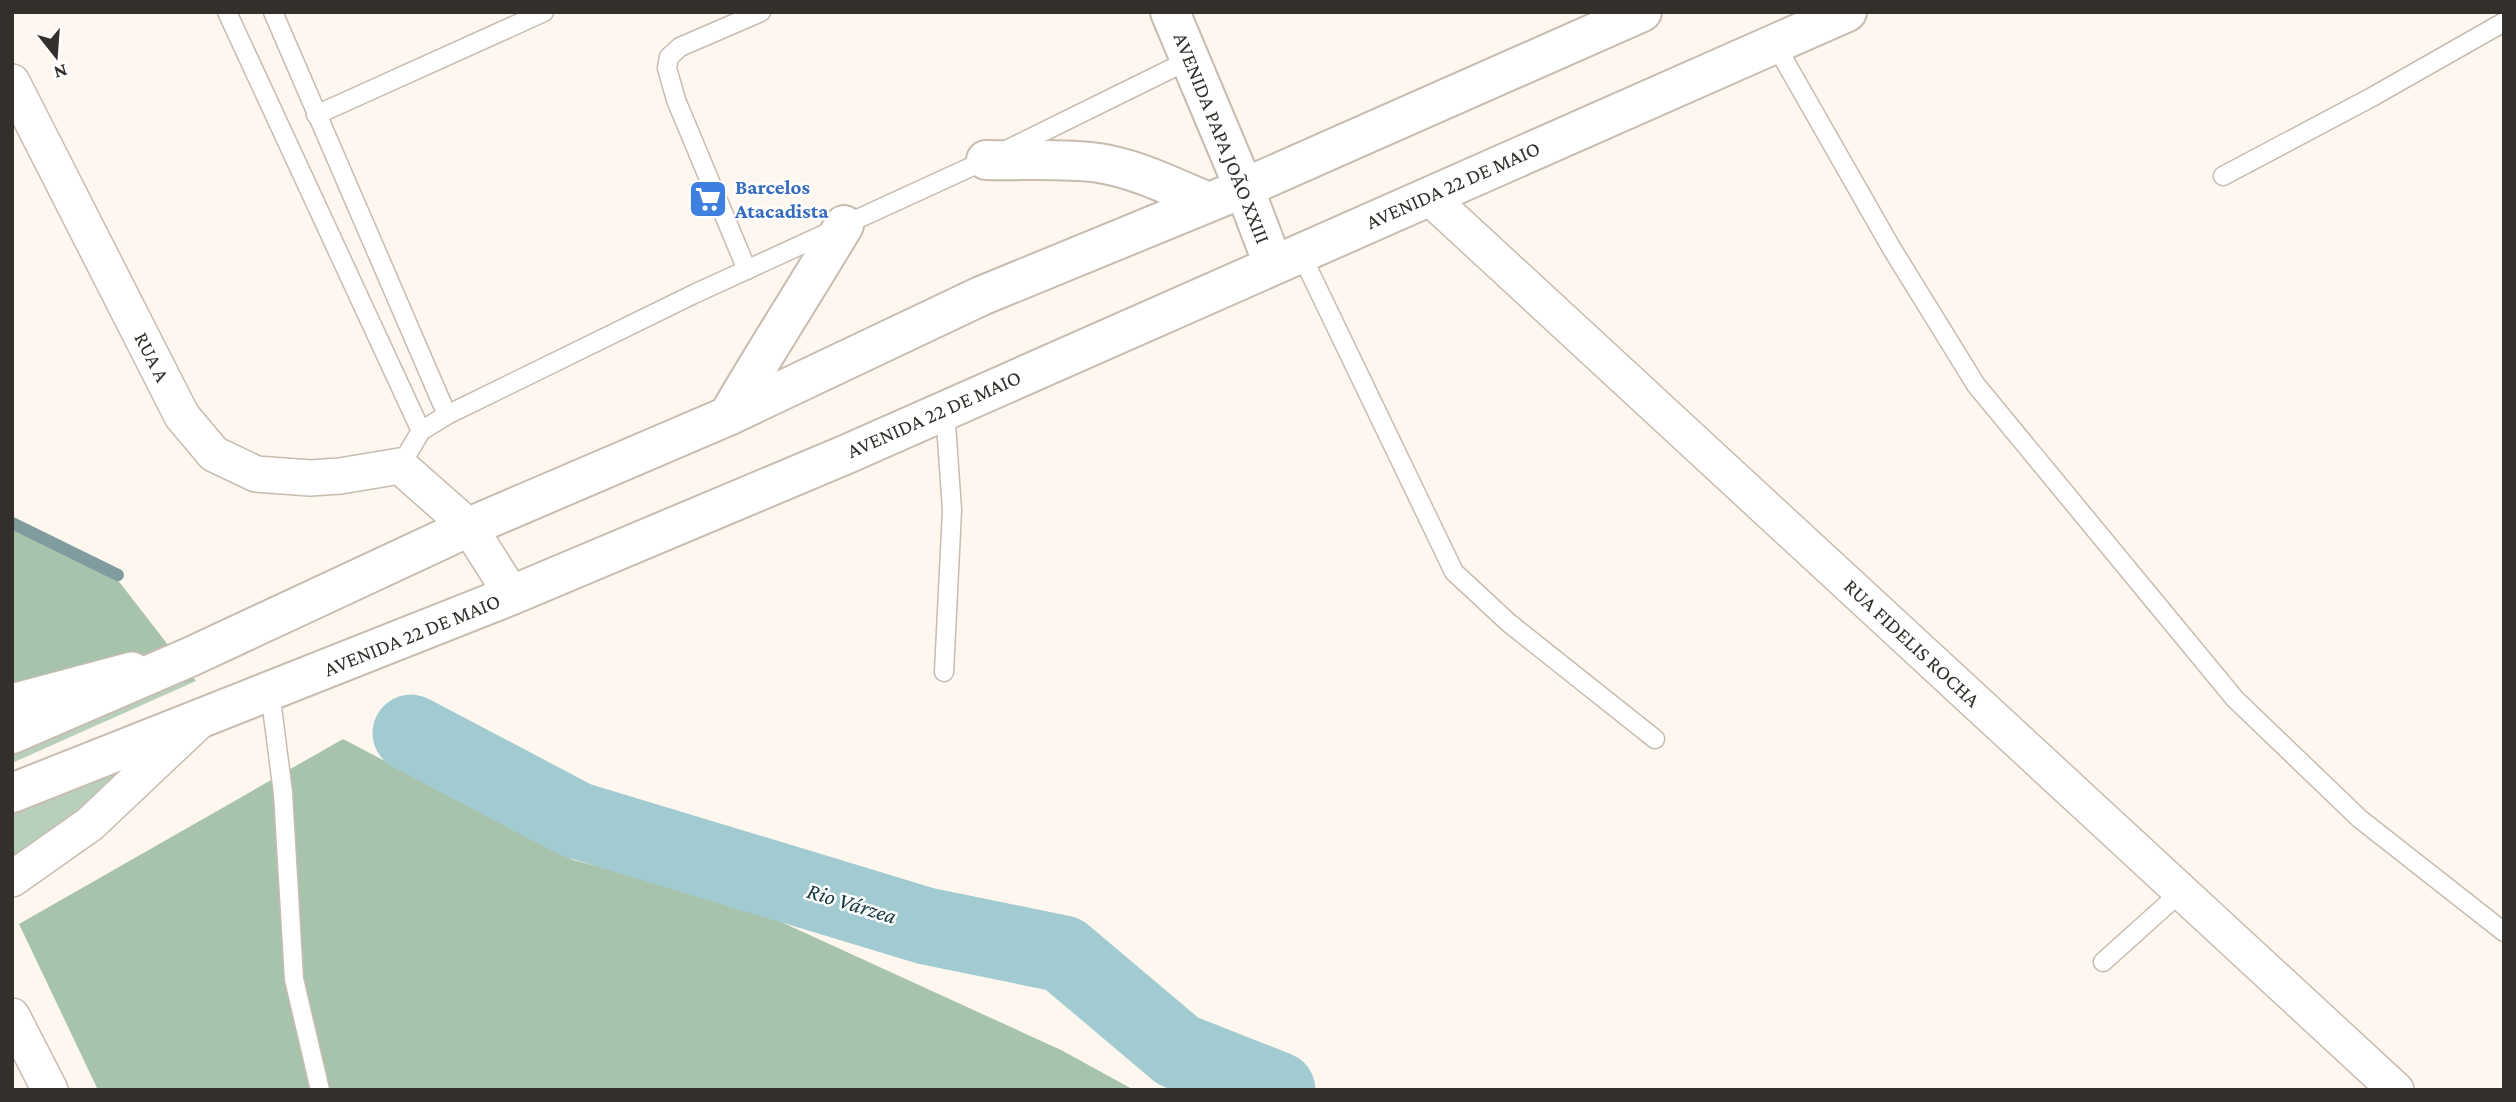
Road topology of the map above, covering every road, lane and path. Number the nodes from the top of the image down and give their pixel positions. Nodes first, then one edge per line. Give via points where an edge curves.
1 (227, 12) edge
2 (273, 12) edge
3 (544, 12) edge
4 (761, 12) edge
5 (1170, 12) edge
6 (1642, 12) edge
7 (1847, 12) edge
8 (2504, 22) edge
9 (1775, 44) junction
10 (1191, 59) junction
11 (12, 82) edge
12 (316, 115) junction
13 (986, 160) junction
14 (2223, 176) dead end
15 (1244, 188) junction
16 (1428, 196) junction
17 (1206, 201) junction
18 (844, 225) junction
19 (1287, 258) junction
20 (747, 270) junction
21 (945, 410) junction
22 (447, 415) junction
23 (728, 416) junction
24 (421, 431) junction
25 (400, 466) junction
26 (469, 527) junction
27 (512, 595) junction
28 (190, 657) junction
29 (944, 672) dead end
30 (270, 692) junction
31 (12, 702) edge
32 (200, 720) junction
33 (12, 734) edge
34 (1655, 739) dead end
35 (12, 793) edge
36 (12, 878) edge
37 (2182, 891) junction
38 (2504, 932) edge
39 (2103, 962) dead end
40 (12, 1016) edge
41 (50, 1090) edge
42 (320, 1090) edge
43 (2396, 1090) edge

1 - 24 lane
2 - 12 lane
3 - 12 lane
4 - 20 lane via 680,47 669,57 667,68
5 - 10 main road, AVENIDA PAPA JOÃO XXIII
6 - 15 main road
7 - 9 main road, AVENIDA 22 DE MAIO
8 - 14 lane
9 - 16 main road, AVENIDA 22 DE MAIO
9 - 38 lane via 1976,386 2235,699 2360,819
10 - 13 lane
10 - 15 main road, AVENIDA PAPA JOÃO XXIII
11 - 25 street, RUA A via 182,416 214,454 256,474 310,478
12 - 22 lane
13 - 17 main road via 1101,164 1142,174
13 - 18 lane
15 - 17 main road
15 - 19 main road, AVENIDA PAPA JOÃO XXIII
16 - 19 main road, AVENIDA 22 DE MAIO
16 - 37 street, RUA FIDELIS ROCHA
17 - 23 main road via 981,296
18 - 20 lane
18 - 23 main road
19 - 21 main road, AVENIDA 22 DE MAIO
19 - 34 lane via 1454,572 1509,624
20 - 22 lane
21 - 27 main road, AVENIDA 22 DE MAIO
21 - 29 lane via 952,510
22 - 24 lane
23 - 26 main road
24 - 25 lane
25 - 26 street
26 - 27 street
26 - 28 main road
27 - 30 main road, AVENIDA 22 DE MAIO
28 - 31 street
28 - 33 main road
30 - 32 main road, AVENIDA 22 DE MAIO
30 - 42 lane via 283,793 294,979
32 - 35 main road, AVENIDA 22 DE MAIO
32 - 36 street via 90,824
37 - 39 lane
37 - 43 street, RUA FIDELIS ROCHA
40 - 41 street

